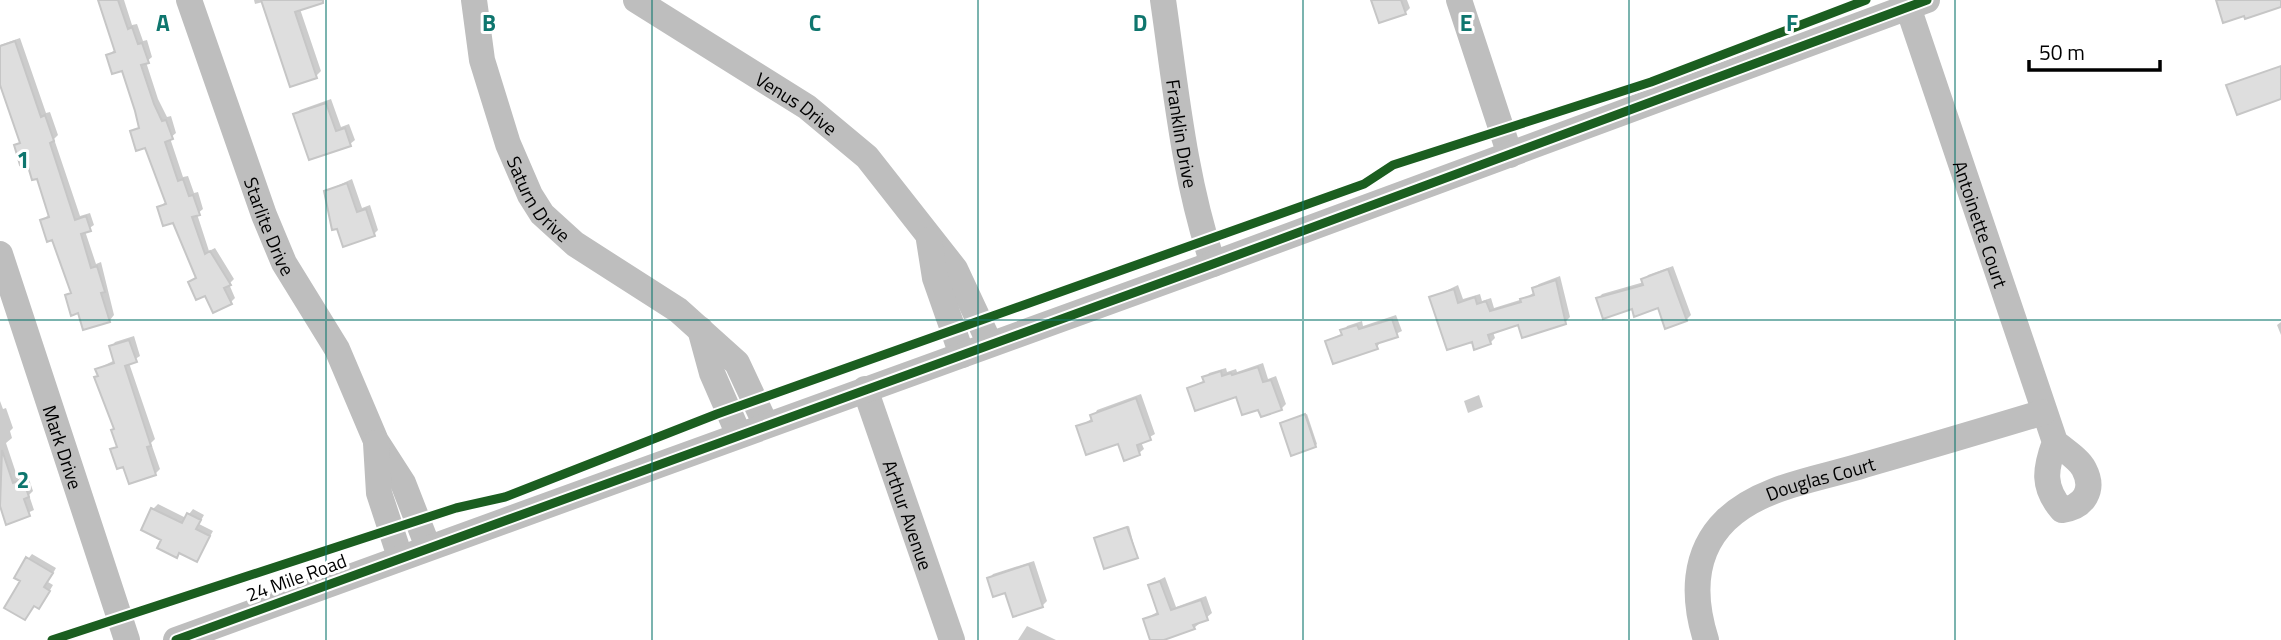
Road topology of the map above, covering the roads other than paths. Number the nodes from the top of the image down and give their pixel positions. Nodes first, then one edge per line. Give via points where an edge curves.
1 (189, 0) edge
2 (474, 0) edge
3 (636, 0) edge
4 (1163, 0) edge
5 (1459, 0) edge
6 (1917, 3) edge
7 (1510, 155) junction
8 (928, 238) junction
9 (0, 254) edge
10 (1213, 264) junction
11 (700, 329) junction
12 (990, 344) junction
13 (962, 355) junction
14 (865, 389) junction
15 (2044, 412) junction
16 (766, 425) junction
17 (739, 435) junction
18 (376, 441) junction
19 (2055, 442) dead end
20 (428, 547) junction
21 (400, 557) junction
22 (127, 640) edge
23 (176, 640) edge
24 (952, 640) edge
25 (1706, 640) edge

1 - 18 street, Starlite Drive via 284,263 337,349
2 - 11 street, Saturn Drive via 482,60 508,144 542,214 575,244
3 - 8 street, Venus Drive via 833,126 874,166
4 - 10 street, Franklin Drive via 1180,138
5 - 7 street
6 - 7 street, 24 Mile Road
6 - 15 street, Antoinette Court
7 - 10 street, 24 Mile Road
8 - 12 street, Venus Drive via 955,269
8 - 13 street, Venus Drive via 935,278
9 - 22 street, Mark Drive
10 - 12 street, 24 Mile Road
11 - 16 street, Saturn Drive via 737,363
11 - 17 street via 712,373
12 - 13 street, 24 Mile Road
13 - 14 street, 24 Mile Road
14 - 16 street, 24 Mile Road
14 - 24 street, Arthur Avenue
15 - 19 street, Antoinette Court
15 - 25 street, Douglas Court via 1788,488 1742,507 1710,540 1699,569 1696,600
16 - 17 street, 24 Mile Road
17 - 20 street, 24 Mile Road
18 - 20 street, Starlite Drive via 403,483
18 - 21 street, Starlite Drive via 379,493
20 - 21 street, 24 Mile Road
21 - 23 street, 24 Mile Road

